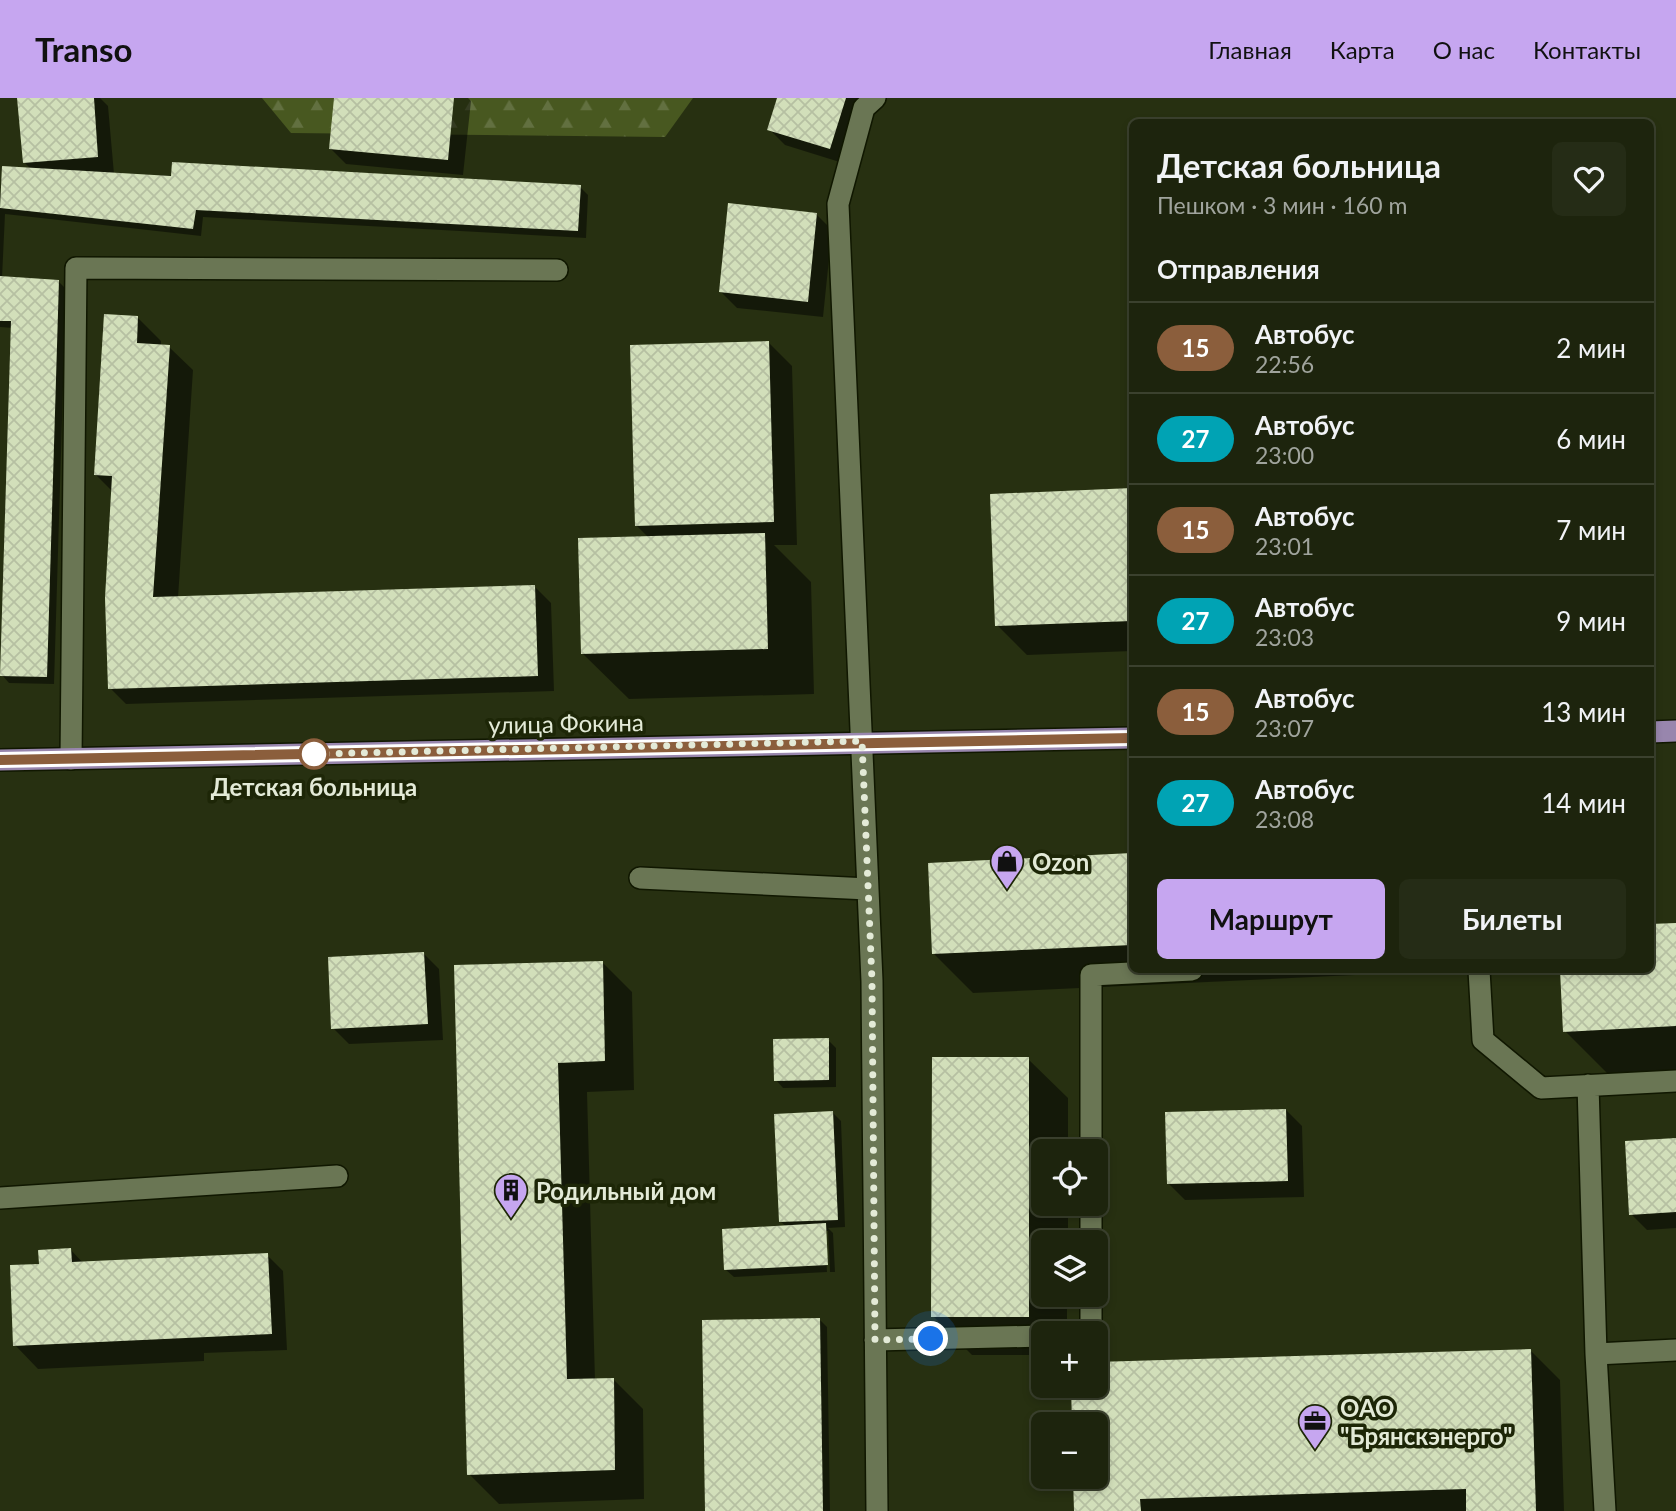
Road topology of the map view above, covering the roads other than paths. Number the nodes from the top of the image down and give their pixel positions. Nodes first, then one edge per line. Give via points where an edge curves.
1 (875, 98) edge
2 (557, 270) dead end
3 (1676, 731) edge
4 (1654, 732) edge
5 (1129, 738) edge
6 (862, 741) junction
7 (71, 759) junction
8 (0, 760) edge
9 (640, 878) dead end
10 (868, 889) junction
11 (1131, 973) edge
12 (1479, 973) edge
13 (1676, 1081) edge
14 (1588, 1084) junction
15 (1091, 1139) edge
16 (337, 1176) dead end
17 (0, 1198) edge
18 (1031, 1336) edge
19 (875, 1340) junction
20 (1676, 1350) edge
21 (1596, 1354) junction
22 (877, 1511) edge
23 (1605, 1511) edge

1 - 6 lane via 864,108 838,204
2 - 7 lane via 76,268
3 - 4 main road
5 - 6 main road, улица Фокина
6 - 7 main road, улица Фокина
6 - 10 lane
7 - 8 main road, улица Фокина
9 - 10 lane
10 - 19 lane
11 - 15 lane via 1091,975
12 - 14 lane via 1483,1040 1541,1088
13 - 14 lane
14 - 21 lane
16 - 17 lane
18 - 19 lane
19 - 22 lane
20 - 21 lane
21 - 23 lane

